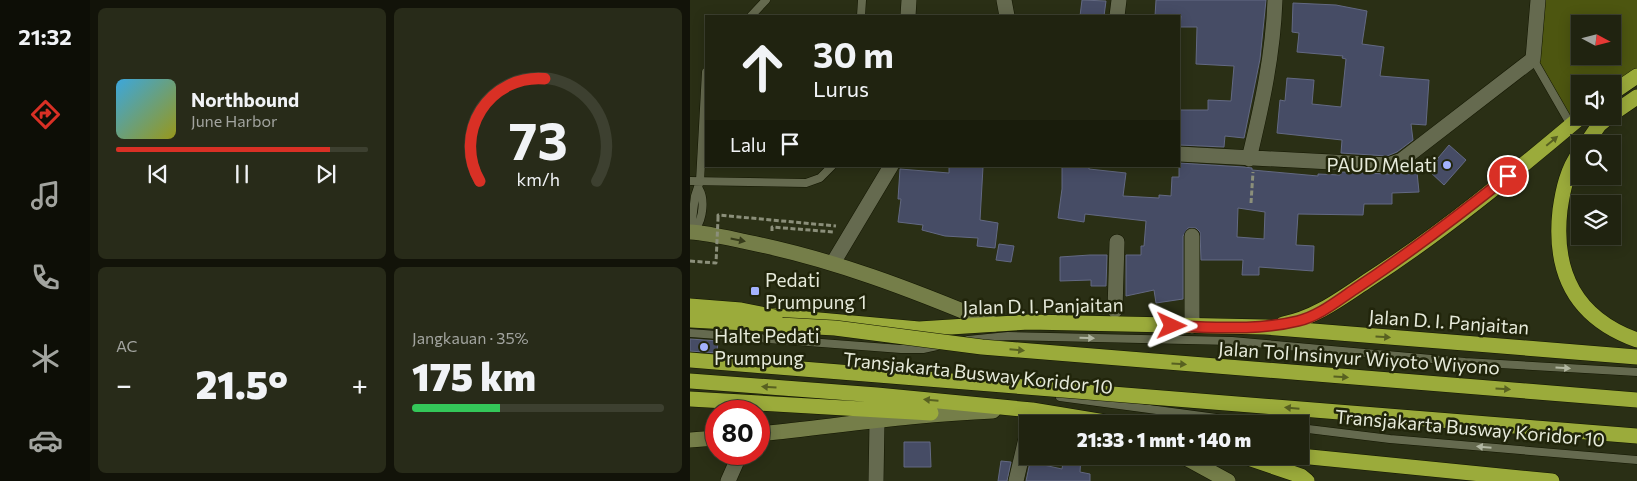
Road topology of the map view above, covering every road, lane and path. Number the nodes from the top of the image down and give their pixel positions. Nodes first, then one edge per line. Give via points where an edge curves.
1 (766, 0) edge
2 (862, 0) edge
3 (909, 0) edge
4 (1004, 0) edge
5 (1119, 0) edge
6 (1275, 0) edge
7 (1538, 0) edge
8 (752, 15) edge
9 (862, 15) edge
10 (908, 15) edge
11 (1007, 15) edge
12 (1117, 15) edge
13 (1533, 59) junction
14 (1637, 76) edge
15 (1621, 87) edge
16 (705, 88) edge
17 (1637, 97) edge
18 (1621, 108) edge
19 (1571, 112) edge
20 (1571, 125) edge
21 (1180, 154) edge
22 (1252, 159) junction
23 (831, 167) edge
24 (890, 167) edge
25 (1571, 170) edge
26 (690, 182) edge
27 (699, 185) junction
28 (1251, 203) dead end
29 (694, 231) edge
30 (720, 231) dead end
31 (1192, 236) dead end
32 (1117, 242) dead end
33 (770, 247) junction
34 (690, 261) edge
35 (833, 263) junction
36 (690, 307) edge
37 (1115, 310) dead end
38 (690, 320) edge
39 (994, 324) junction
40 (1192, 326) junction
41 (1264, 327) junction
42 (836, 328) junction
43 (690, 333) edge
44 (1637, 340) edge
45 (1637, 357) edge
46 (690, 358) edge
47 (690, 365) edge
48 (778, 367) junction
49 (1637, 372) edge
50 (690, 381) edge
51 (690, 399) edge
52 (1637, 400) edge
53 (931, 413) junction
54 (1019, 415) edge
55 (1196, 415) edge
56 (1019, 417) edge
57 (877, 422) junction
58 (1309, 429) edge
59 (770, 433) edge
60 (1637, 436) edge
61 (705, 439) edge
62 (690, 440) edge
63 (1309, 457) edge
64 (1637, 460) edge
65 (735, 465) edge
66 (1020, 465) edge
67 (1199, 465) edge
68 (1268, 465) edge
69 (728, 481) edge
70 (876, 481) edge
71 (1016, 481) edge
72 (1228, 481) edge
73 (1307, 481) edge
74 (1552, 481) edge

1 - 8 lane
2 - 9 lane
3 - 10 street
4 - 11 street
5 - 12 street
6 - 22 street via 1274,38
7 - 13 street
13 - 19 lane
13 - 22 street via 1402,160 1388,165
14 - 15 highway
16 - 27 lane
17 - 18 highway
41 -> 20 highway via 1300,320 1322,311 1438,232
21 - 22 street
22 - 28 path
23 - 27 lane via 820,178 806,182
24 - 35 street
25 - 44 highway via 1563,186 1558,240 1569,286 1594,316 1624,336
26 - 27 lane
27 - 29 lane via 692,220
29 - 30 path
29 -> 33 street
31 - 40 street
32 - 37 street
33 - 34 path, bridge via 772,227 836,232 836,225 718,215 716,263
33 - 35 street
35 - 39 street via 910,289
36 - 39 highway, Jalan D. I. Panjaitan via 919,329
36 - 42 highway, bridge via 741,310
38 - 42 highway, Jalan Tol Insinyur Wiyoto Wiyono, bridge
39 - 40 highway, Jalan D. I. Panjaitan
40 - 41 highway, Jalan D. I. Panjaitan
41 -> 45 highway, Jalan D. I. Panjaitan
42 -> 52 highway, Jalan Tol Insinyur Wiyoto Wiyono, bridge via 982,347
43 -> 49 lane, Transjakarta Busway Koridor 10 via 923,349 1008,336 1232,341 1465,362
46 - 48 highway, bridge
46 - 55 lane, Transjakarta Busway Koridor 10 via 1059,396
47 - 48 highway, bridge
60 -> 48 highway, bridge
54 -> 50 highway via 878,395
51 - 53 highway
53 - 56 street
53 - 57 street
57 - 59 street
57 - 70 street
64 -> 58 lane, Transjakarta Busway Koridor 10
61 - 62 street
63 - 74 highway
65 - 69 street
66 - 71 street
67 - 72 street
68 - 73 highway

